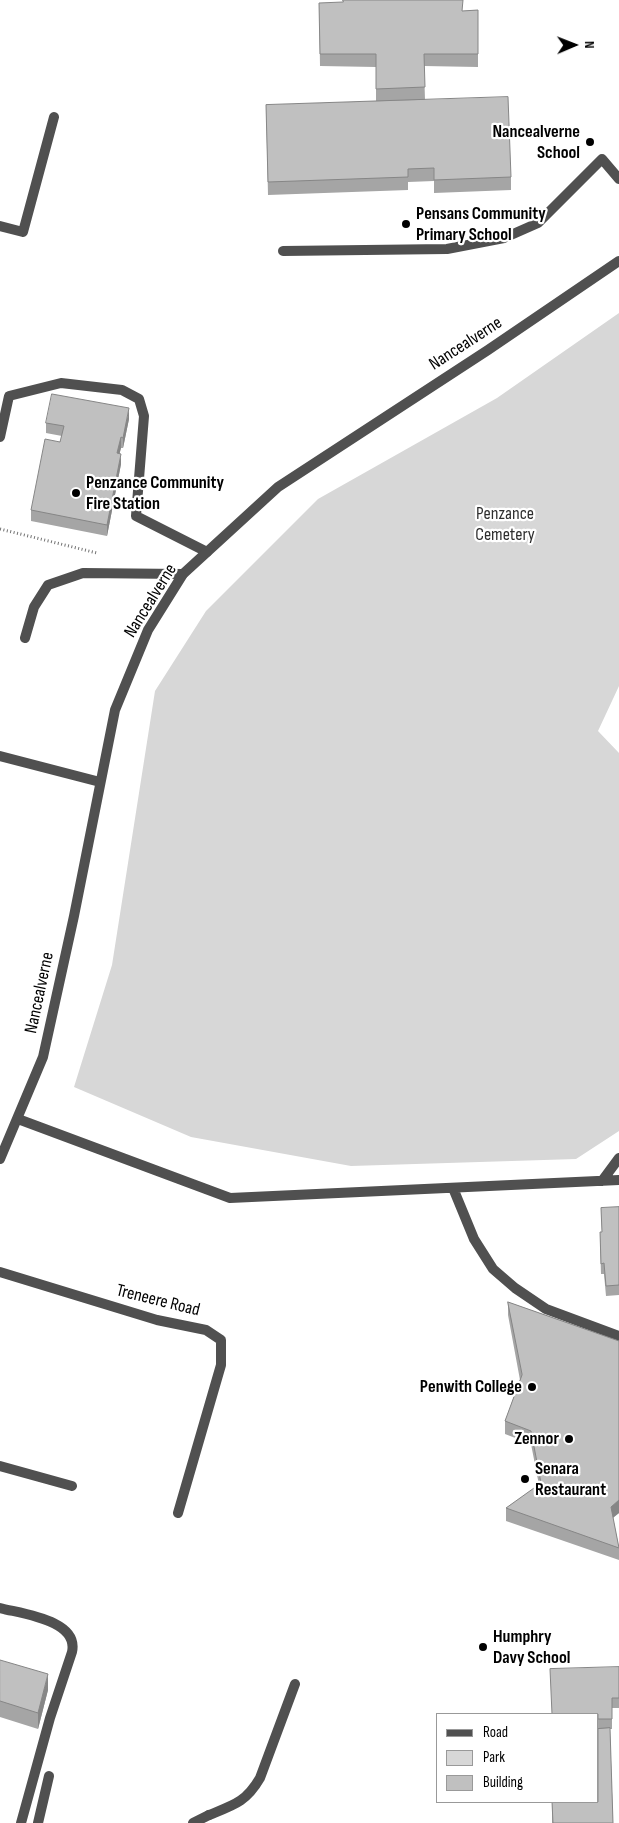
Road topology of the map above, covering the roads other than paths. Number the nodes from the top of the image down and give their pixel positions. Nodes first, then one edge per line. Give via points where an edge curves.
1 (54, 118) dead end
2 (619, 180) edge
3 (0, 226) edge
4 (283, 252) dead end
5 (619, 261) edge
6 (0, 437) edge
7 (207, 552) junction
8 (183, 574) junction
9 (25, 638) dead end
10 (0, 756) edge
11 (100, 782) junction
12 (18, 1118) junction
13 (619, 1158) edge
14 (0, 1159) edge
15 (619, 1180) edge
16 (602, 1181) junction
17 (453, 1188) junction
18 (0, 1272) edge
19 (619, 1336) edge
20 (0, 1466) edge
21 (72, 1486) dead end
22 (178, 1513) dead end
23 (0, 1608) edge
24 (295, 1684) dead end
25 (49, 1776) dead end
26 (21, 1823) edge
27 (38, 1823) edge
28 (193, 1823) edge

1 - 3 street via 23,232
2 - 4 street via 602,159 538,223 504,238 447,250
5 - 7 street, Nancealverne via 278,487
6 - 7 street via 9,396 61,383 122,390 139,399 144,416 136,516
7 - 8 street, Nancealverne
8 - 9 street via 83,573 48,585 34,607
8 - 11 street, Nancealverne via 148,630 115,710
10 - 11 street
11 - 12 street, Nancealverne via 43,1056
12 - 14 street, Nancealverne
12 - 17 street via 230,1198
13 - 16 street
15 - 16 street
16 - 17 street
17 - 19 street via 474,1239 493,1269 546,1309
18 - 22 street, Treneere Road via 157,1320 206,1330 221,1340 221,1365
20 - 21 street
23 - 26 street via 58,1624 72,1640 72,1652
24 - 28 street via 260,1778 252,1791 236,1805
25 - 27 street

